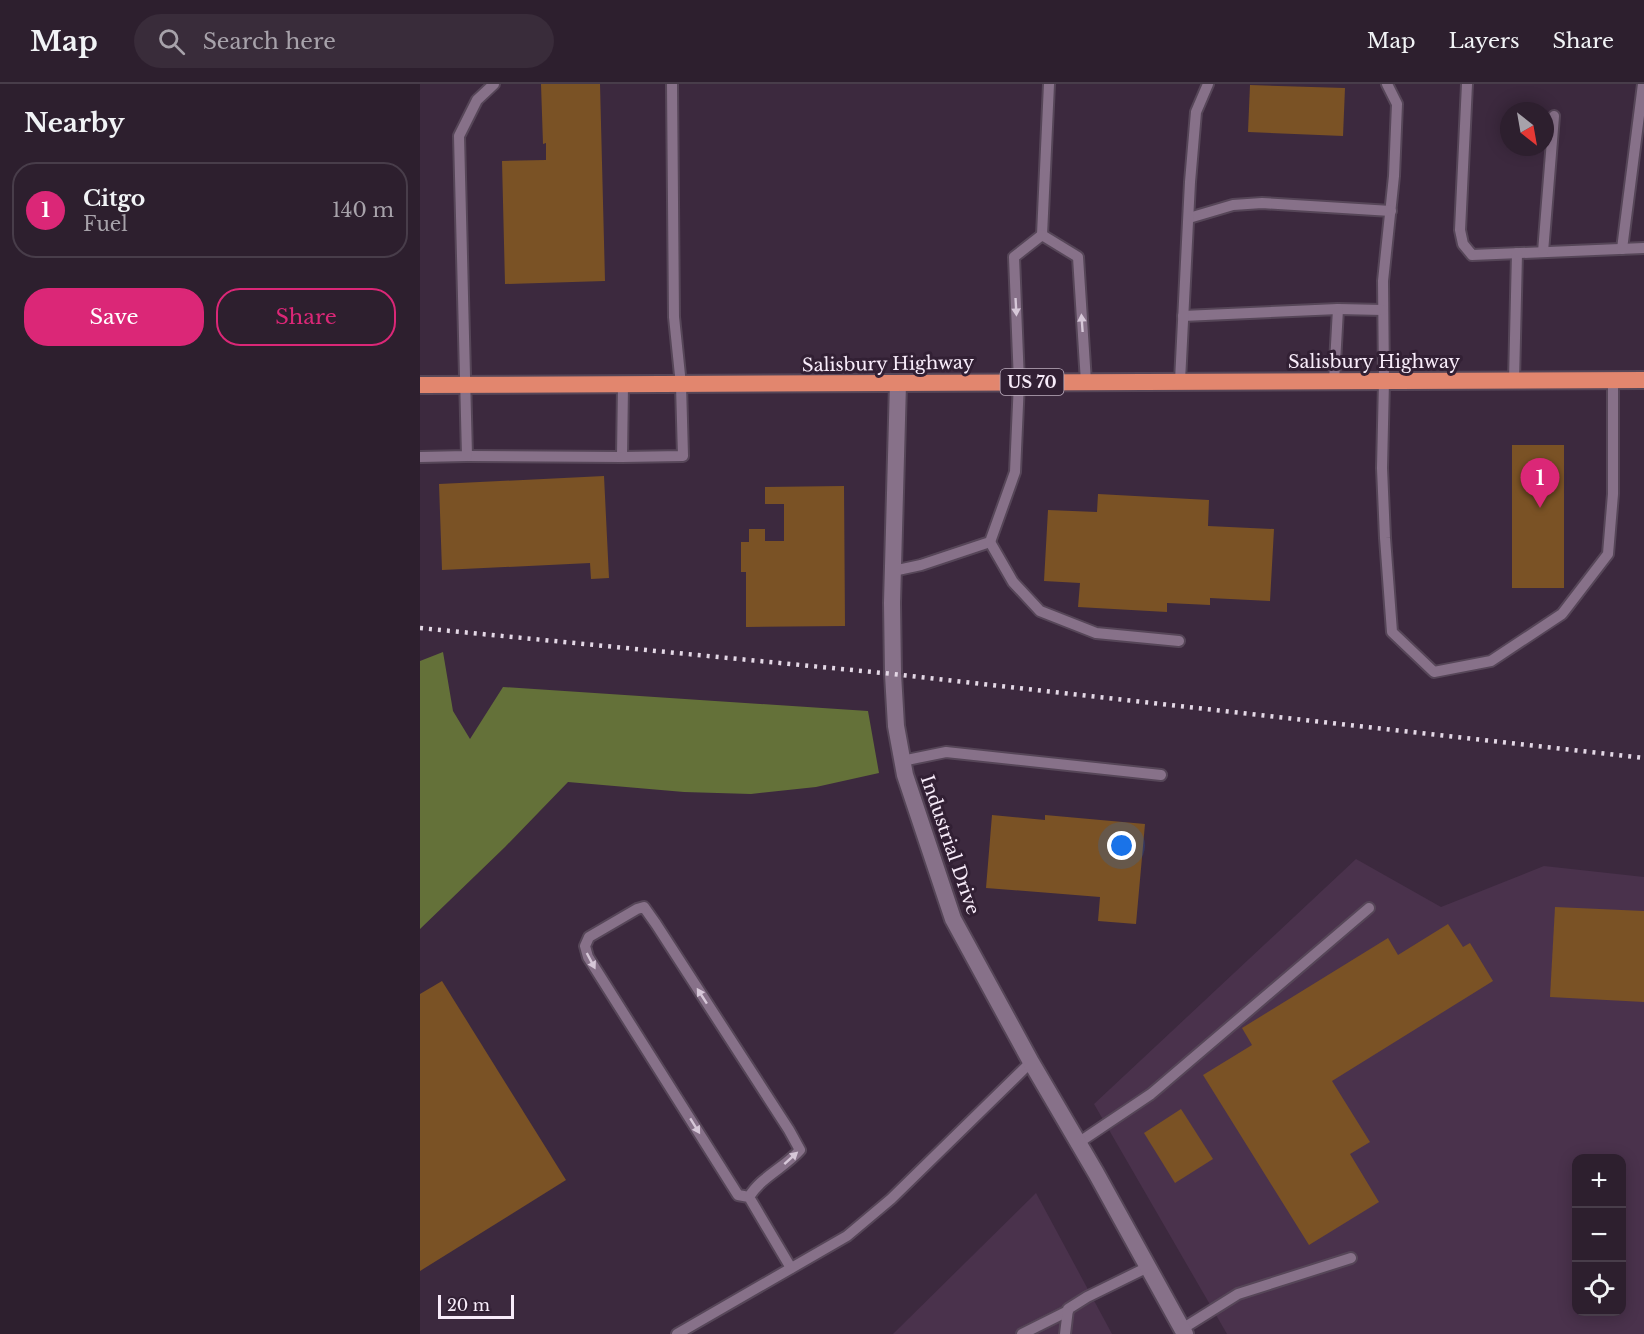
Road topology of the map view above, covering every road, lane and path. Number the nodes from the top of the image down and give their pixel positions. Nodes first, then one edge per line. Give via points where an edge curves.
1 (494, 84) edge
2 (672, 84) edge
3 (1049, 84) edge
4 (1208, 84) edge
5 (1387, 84) edge
6 (1467, 84) edge
7 (1643, 84) edge
8 (1551, 156) edge
9 (1391, 211) junction
10 (1189, 218) junction
11 (1042, 235) junction
12 (1644, 248) edge
13 (1622, 249) junction
14 (1543, 252) junction
15 (1517, 253) junction
16 (1338, 309) junction
17 (1383, 310) junction
18 (1183, 316) junction
19 (1612, 380) junction
20 (1644, 380) edge
21 (1180, 381) junction
22 (1334, 381) junction
23 (1384, 381) junction
24 (1514, 381) junction
25 (1019, 382) junction
26 (1086, 382) junction
27 (898, 383) junction
28 (420, 385) edge
29 (466, 385) junction
30 (623, 385) junction
31 (681, 385) junction
32 (467, 456) junction
33 (420, 457) edge
34 (622, 457) junction
35 (990, 542) junction
36 (893, 571) junction
37 (1179, 641) dead end
38 (902, 761) junction
39 (1161, 775) dead end
40 (1369, 908) dead end
41 (1031, 1062) junction
42 (1078, 1143) junction
43 (749, 1197) junction
44 (1351, 1258) dead end
45 (1148, 1267) junction
46 (791, 1268) junction
47 (1068, 1311) junction
48 (1183, 1331) edge
49 (677, 1334) edge
50 (1022, 1334) edge
51 (1065, 1334) edge

1 - 29 lane via 477,100 459,136
2 - 31 lane via 674,317
3 - 11 lane
4 - 10 lane via 1196,112
5 - 9 lane via 1397,104
6 - 15 lane via 1460,230 1463,244 1472,255
7 - 13 lane
8 - 14 lane
9 - 10 lane via 1262,203 1233,205
9 - 17 lane
10 - 18 lane
11 -> 25 lane via 1014,257
26 -> 11 lane via 1078,257
12 - 13 lane
13 - 14 lane
14 - 15 lane
15 - 24 lane
16 - 17 lane
16 - 18 lane
16 - 22 lane
17 - 23 lane
18 - 21 lane
19 - 20 highway, Salisbury Highway / US 70
19 - 23 lane via 1613,494 1608,554 1562,614 1491,661 1434,672 1392,632 1384,538
19 - 24 highway, Salisbury Highway / US 70
21 - 22 highway, Salisbury Highway / US 70
21 - 26 highway, Salisbury Highway / US 70
22 - 23 highway, Salisbury Highway / US 70
23 - 24 highway, Salisbury Highway / US 70
25 - 26 highway, Salisbury Highway / US 70
25 - 27 highway, Salisbury Highway / US 70
25 - 35 lane via 1015,472
27 - 31 highway, Salisbury Highway / US 70
27 - 36 street, Industrial Drive
28 - 29 highway, Salisbury Highway / US 70
29 - 30 highway, Salisbury Highway / US 70
29 - 32 lane
30 - 31 highway, Salisbury Highway / US 70
30 - 34 lane
31 - 34 lane via 683,456
32 - 33 lane
32 - 34 lane
35 - 36 lane
35 - 37 lane via 1013,582 1040,611 1096,633
36 - 38 street, Industrial Drive via 894,684
38 - 39 lane via 946,752
38 - 41 street, Industrial Drive via 953,919
40 - 42 lane via 1151,1095
41 - 42 street, Industrial Drive
41 - 46 lane via 891,1199 847,1236
42 - 45 street, Industrial Drive
43 -> 43 lane via 755,1187 800,1150 656,924 644,907 637,909 589,937 585,946 588,957 738,1195
43 - 46 lane
44 - 48 lane via 1238,1294
45 - 47 lane via 1087,1297
45 - 48 street, Industrial Drive
46 - 49 lane
47 - 50 lane
47 - 51 lane

